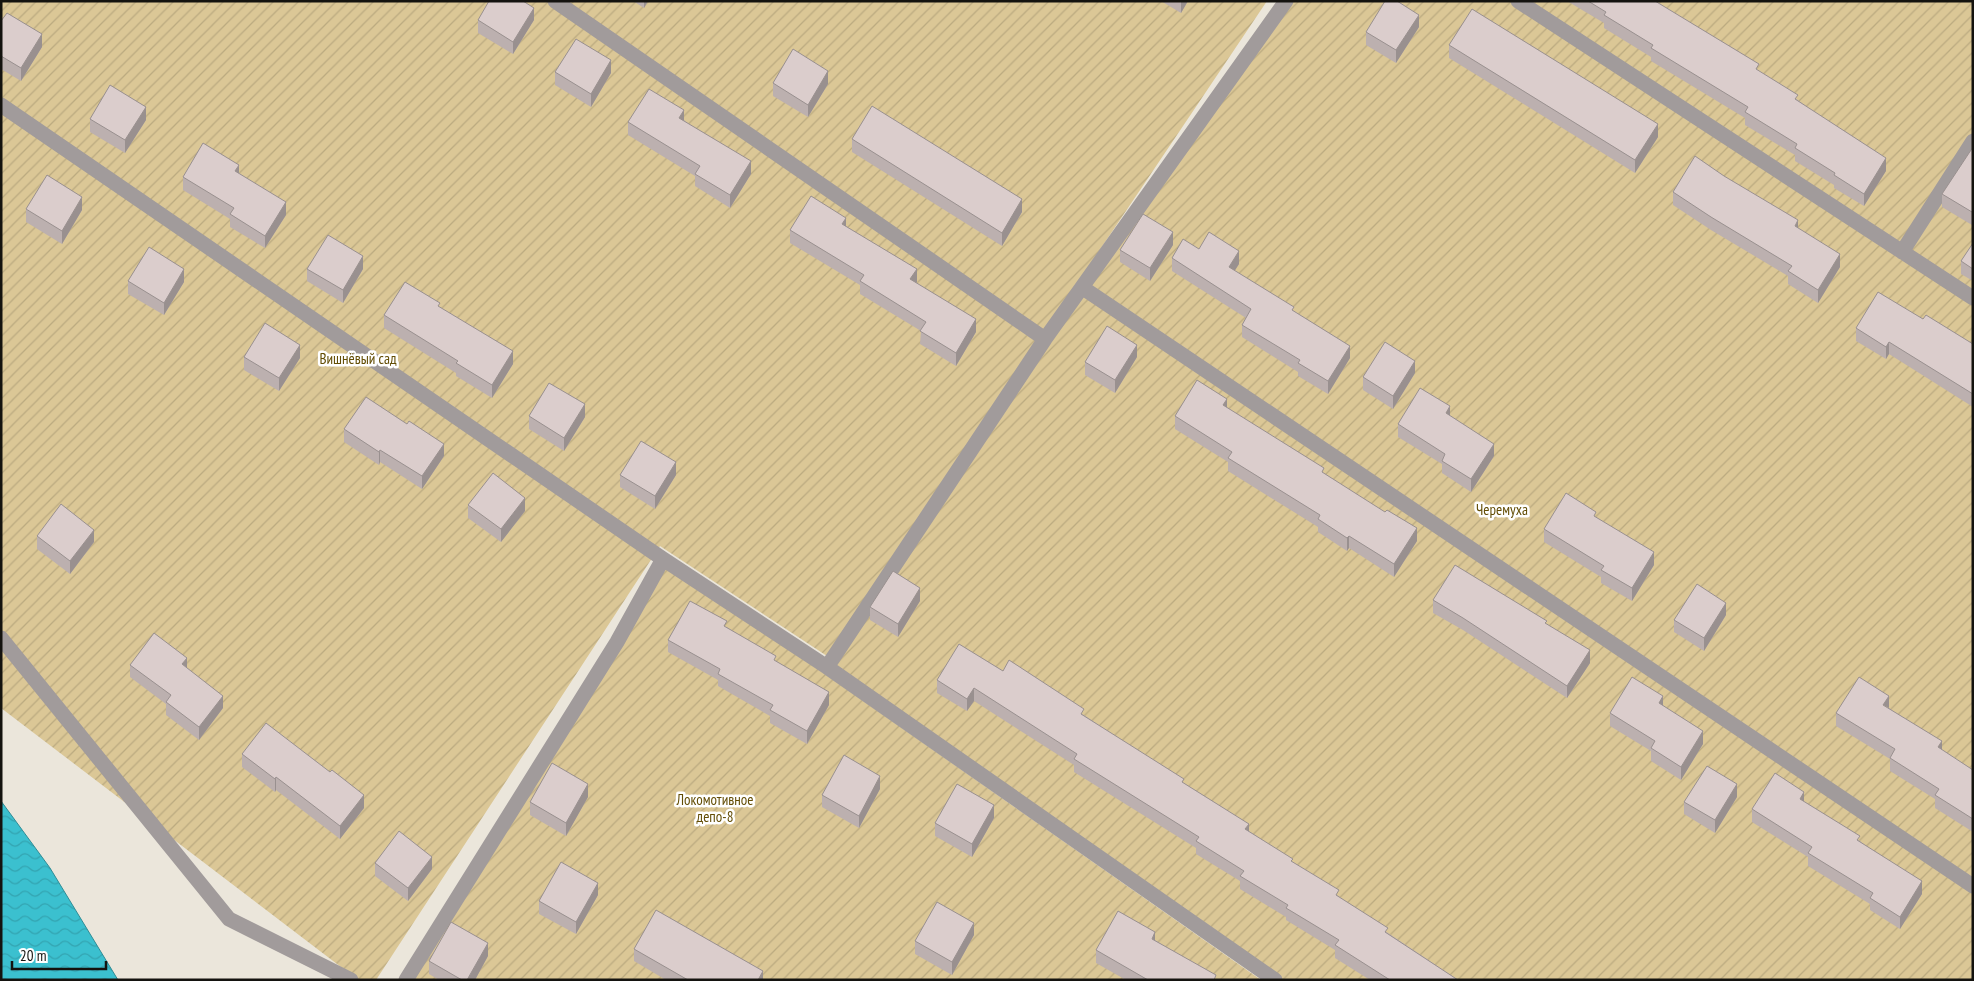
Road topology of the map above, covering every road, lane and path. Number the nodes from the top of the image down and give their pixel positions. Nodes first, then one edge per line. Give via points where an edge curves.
1 (555, 1) edge
2 (1518, 1) edge
3 (1278, 4) edge
4 (1, 105) edge
5 (1973, 141) edge
6 (1902, 252) junction
7 (1083, 288) junction
8 (1973, 298) edge
9 (1045, 339) junction
10 (663, 559) junction
11 (1, 638) edge
12 (827, 668) junction
13 (1973, 886) edge
14 (351, 980) edge
15 (406, 980) edge
16 (1275, 980) edge

1 - 9 lane
2 - 6 lane
3 - 7 lane
4 - 10 lane
5 - 6 lane
6 - 8 lane
7 - 9 lane
7 - 13 lane
9 - 12 lane
10 - 12 lane
10 - 15 lane via 617,642
11 - 14 lane via 228,919
12 - 16 lane

